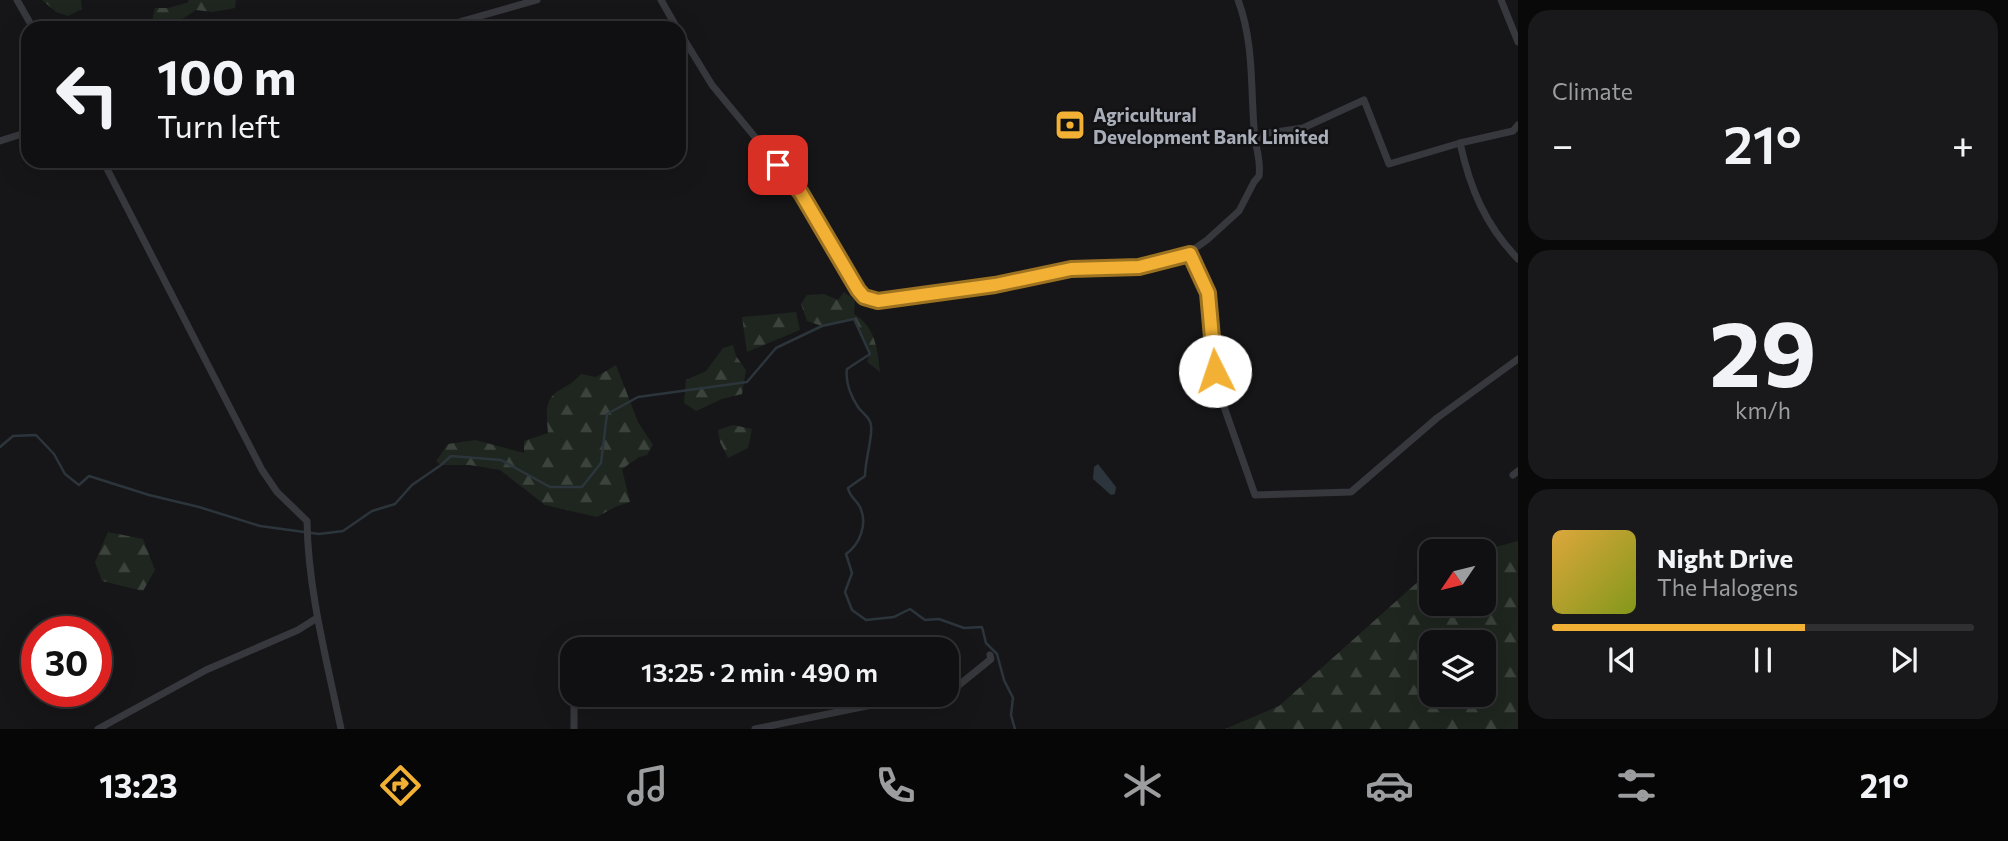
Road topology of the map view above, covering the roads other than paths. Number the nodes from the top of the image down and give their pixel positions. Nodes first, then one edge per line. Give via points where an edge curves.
1 (18, 0) edge
2 (537, 0) edge
3 (661, 0) edge
4 (1238, 0) edge
5 (1501, 0) edge
6 (29, 21) edge
7 (463, 21) edge
8 (673, 21) edge
9 (686, 42) edge
10 (1518, 42) edge
11 (1518, 125) edge
12 (21, 134) edge
13 (1255, 140) junction
14 (0, 141) edge
15 (1460, 143) junction
16 (107, 168) edge
17 (1190, 254) junction
18 (1518, 259) edge
19 (1518, 359) edge
20 (317, 618) junction
21 (990, 655) dead end
22 (959, 685) edge
23 (574, 707) edge
24 (862, 707) edge
25 (98, 729) edge
26 (341, 729) edge
27 (574, 729) edge
28 (755, 729) edge

1 - 6 street
2 - 7 street
3 - 8 street
4 - 13 street via 1252,63
5 - 10 street
9 - 17 street via 712,85 797,187 864,297 878,301 1071,269 1139,267
11 - 15 street via 1513,131
12 - 14 street
13 - 15 street via 1268,133 1303,128 1364,100 1389,164
13 - 17 street via 1259,176 1239,211
15 - 18 street via 1480,206
16 - 20 street via 261,470 307,521
17 - 19 street via 1208,293 1222,401 1255,495 1351,492 1437,418
20 - 25 street via 206,670
20 - 26 street
21 - 22 street via 991,659
23 - 27 street
24 - 28 street

